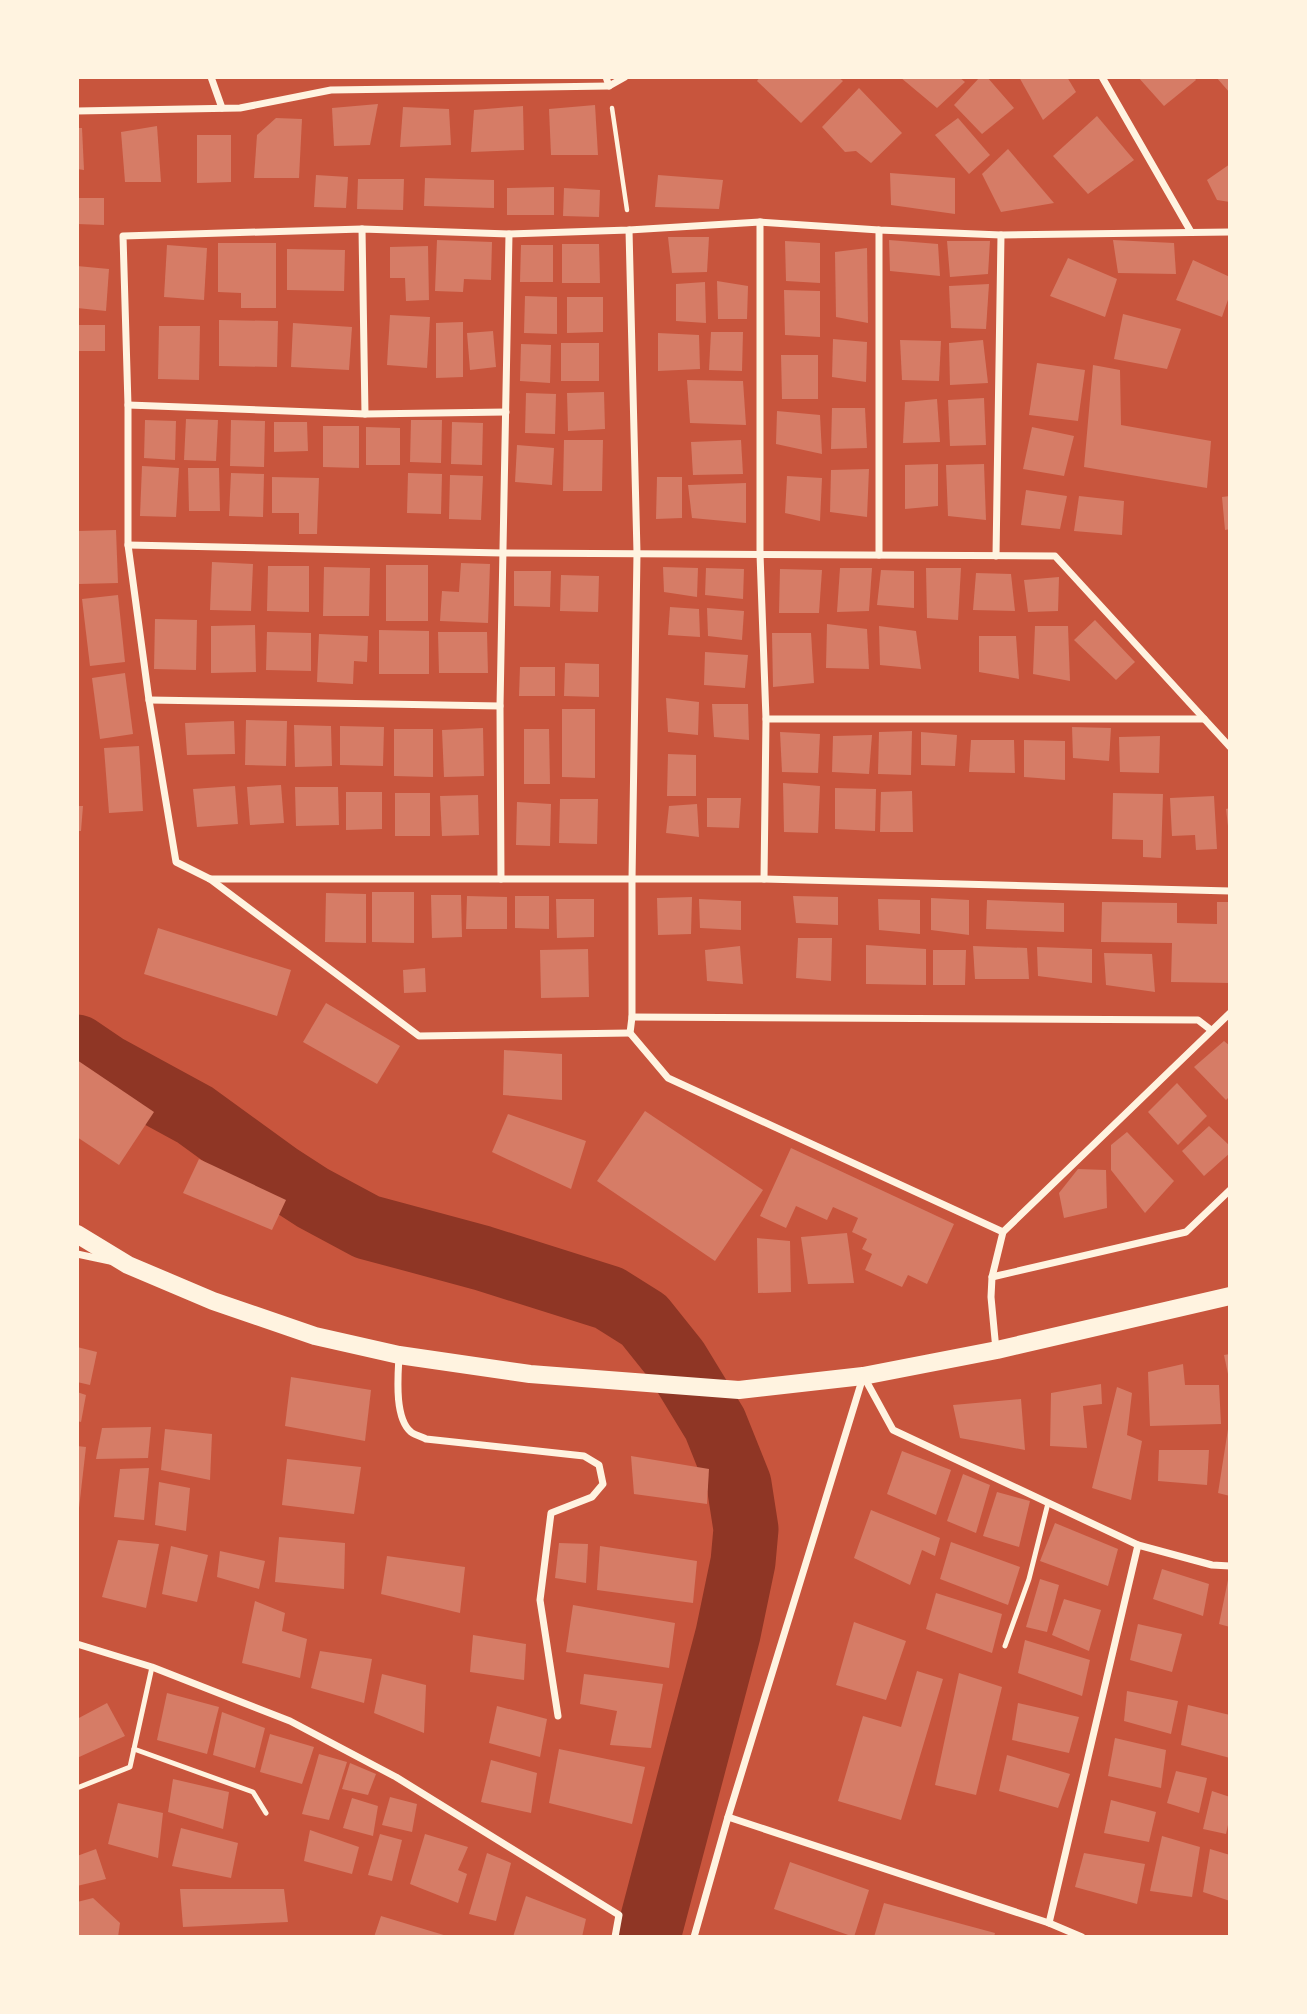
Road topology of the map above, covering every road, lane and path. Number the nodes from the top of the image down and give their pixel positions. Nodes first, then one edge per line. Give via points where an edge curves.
1 (211, 77) edge
2 (606, 77) edge
3 (625, 77) edge
4 (1102, 77) edge
5 (609, 86) junction
6 (222, 108) junction
7 (77, 111) edge
8 (760, 222) junction
9 (362, 229) junction
10 (629, 230) junction
11 (879, 230) junction
12 (1191, 232) junction
13 (1230, 232) edge
14 (509, 234) junction
15 (1001, 234) junction
16 (128, 405) junction
17 (506, 412) junction
18 (365, 414) junction
19 (128, 545) junction
20 (502, 552) junction
21 (637, 553) junction
22 (760, 554) junction
23 (879, 555) junction
24 (996, 556) junction
25 (149, 700) junction
26 (500, 706) junction
27 (766, 719) junction
28 (1204, 719) junction
29 (1230, 747) edge
30 (210, 879) junction
31 (501, 879) junction
32 (764, 879) junction
33 (632, 880) junction
34 (1230, 891) edge
35 (1230, 1013) edge
36 (632, 1017) junction
37 (1211, 1030) junction
38 (630, 1033) junction
39 (1230, 1190) edge
40 (1003, 1232) junction
41 (77, 1234) edge
42 (77, 1254) edge
43 (128, 1265) junction
44 (992, 1277) junction
45 (1230, 1296) edge
46 (997, 1350) junction
47 (399, 1355) junction
48 (863, 1376) junction
49 (1048, 1503) junction
50 (1138, 1545) junction
51 (1230, 1566) edge
52 (77, 1644) edge
53 (1005, 1646) dead end
54 (152, 1667) junction
55 (558, 1716) dead end
56 (134, 1749) junction
57 (77, 1788) edge
58 (266, 1813) dead end
59 (729, 1817) junction
60 (1049, 1923) junction
61 (615, 1937) edge
62 (694, 1937) edge
63 (1082, 1937) edge

1 - 6 street
2 - 5 street
3 - 5 street
4 - 12 street
5 - 6 street via 331,90
5 - 10 path
6 - 7 street
8 - 10 street
8 - 11 street
8 - 22 street
9 - 14 street
9 - 16 street via 122,236
9 - 18 street
10 - 14 street
10 - 21 street
11 - 15 street
11 - 23 street
12 - 13 street
12 - 15 street
14 - 17 street
15 - 24 street
16 - 18 street
16 - 19 street
17 - 18 street
17 - 20 street
19 - 20 street
19 - 25 street
20 - 21 street
20 - 26 street
21 - 22 street
21 - 33 street
22 - 23 street
22 - 27 street
23 - 24 street
24 - 28 street via 1055,556
25 - 26 street
25 - 30 street via 176,862
26 - 31 street
27 - 28 street
27 - 32 street
28 - 29 street
30 - 31 street
30 - 38 street via 419,1036
31 - 33 street
32 - 33 street
32 - 34 street
33 - 36 street
35 - 37 street
36 - 37 street via 1198,1020
36 - 38 street
37 - 40 street
38 - 40 street via 668,1078
39 - 44 street via 1186,1232
40 - 44 street
41 - 43 main road
42 - 43 street
43 - 47 main road via 212,1301 315,1336
44 - 46 street
45 - 46 main road
46 - 48 main road
47 - 48 main road via 530,1374 739,1390
47 - 55 street via 397,1384 402,1416 410,1431 426,1439 584,1456 599,1465 603,1484 592,1497 551,1513 540,1600
48 - 49 street via 893,1430
48 - 59 street
49 - 50 street
49 - 53 lane via 1029,1579
50 - 51 street via 1212,1566
50 - 60 street
52 - 54 street
54 - 56 lane
54 - 61 street via 290,1720 396,1777 619,1915
56 - 57 lane via 130,1767
56 - 58 lane via 253,1792
59 - 60 street
59 - 62 street
60 - 63 street

